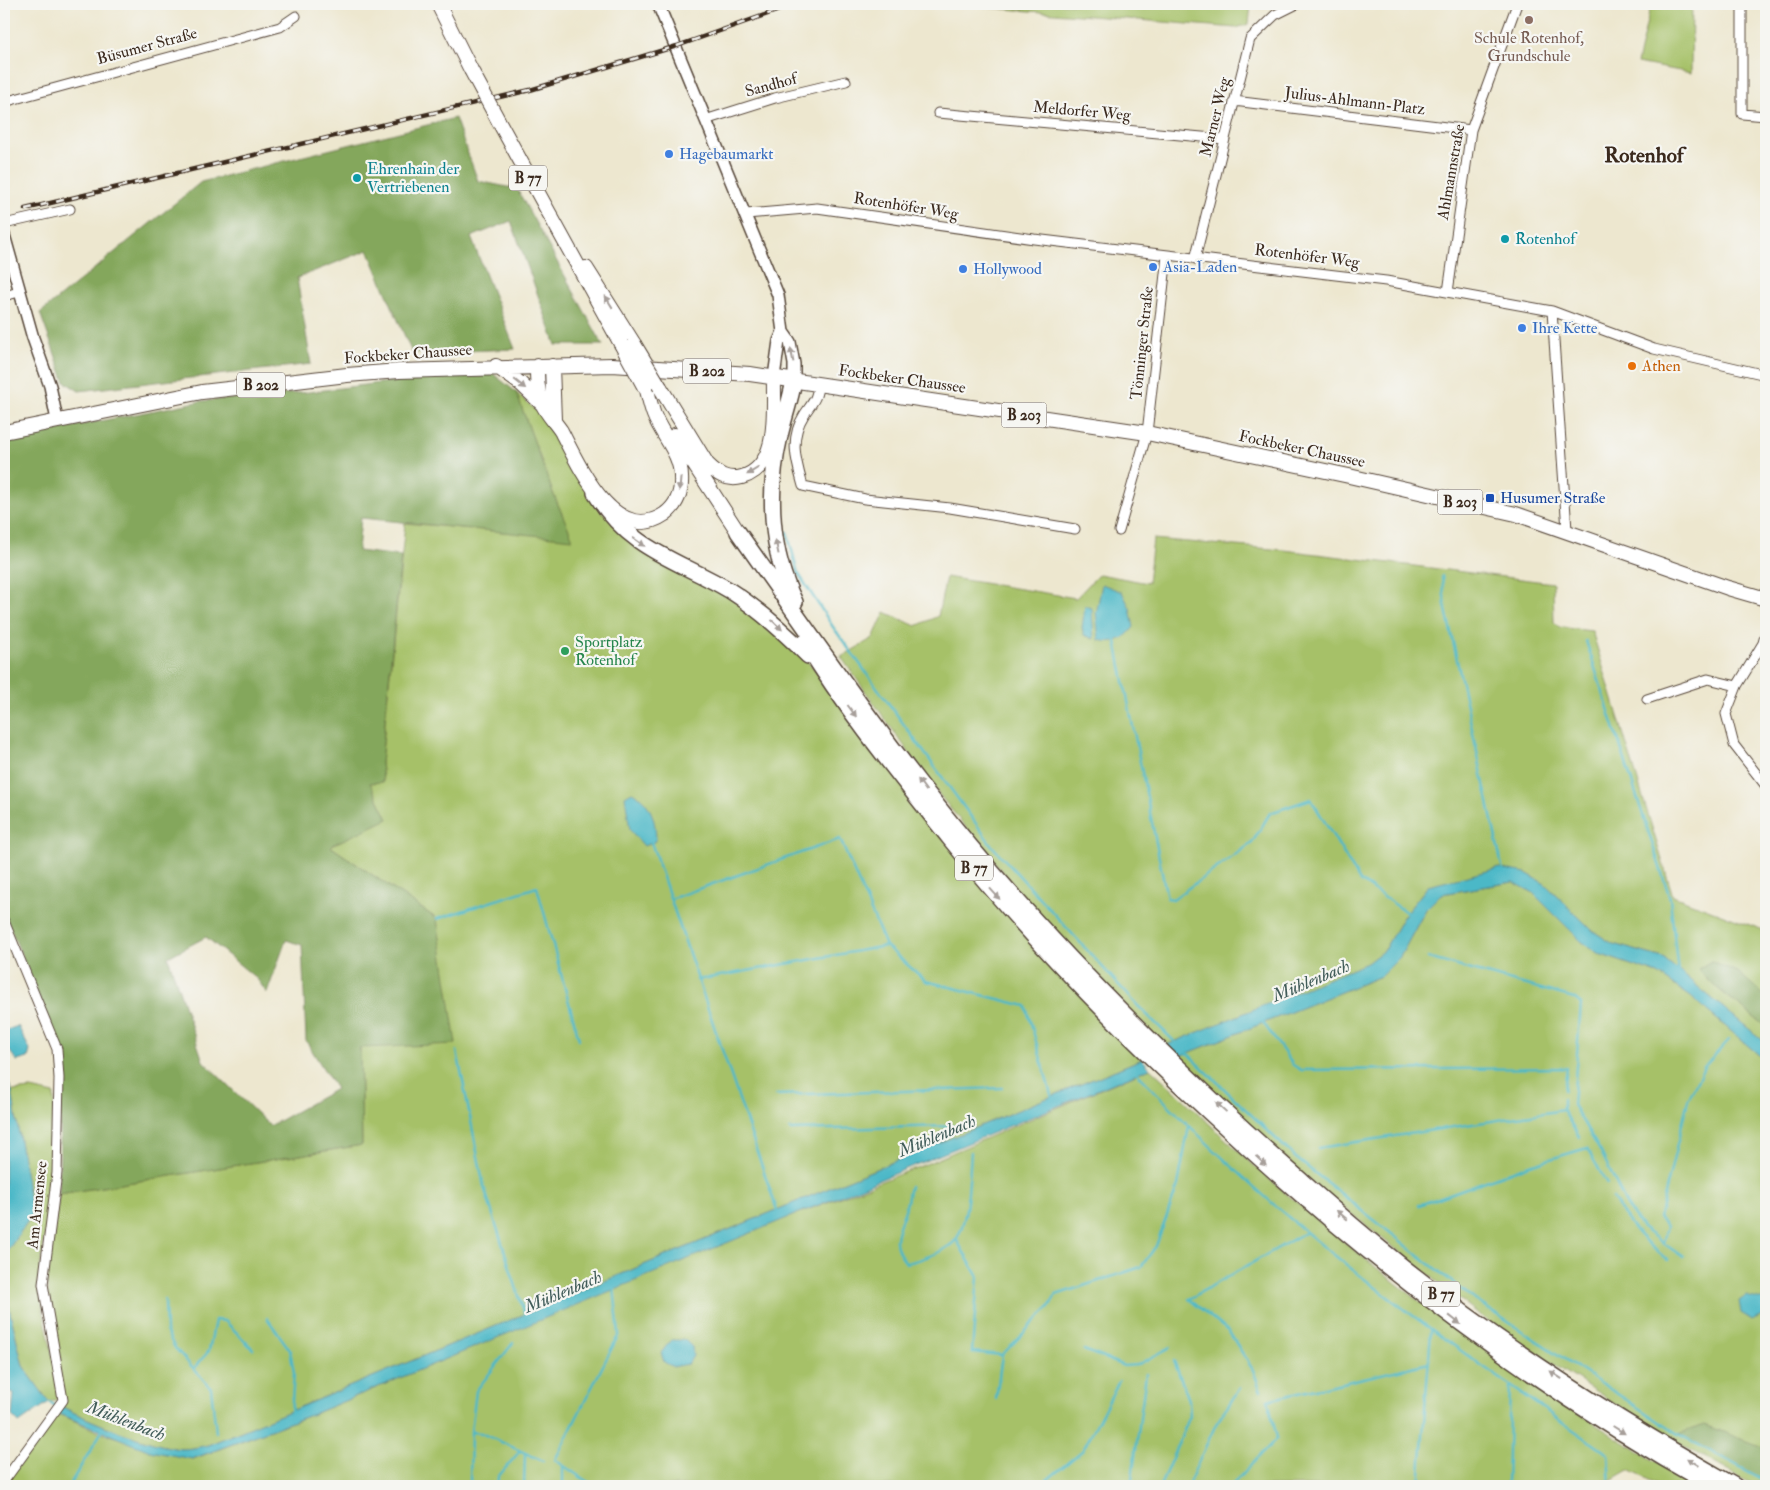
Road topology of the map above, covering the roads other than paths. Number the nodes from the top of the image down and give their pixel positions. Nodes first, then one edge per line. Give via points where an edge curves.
1 (438, 4) edge
2 (658, 4) edge
3 (1297, 4) edge
4 (1517, 4) edge
5 (1742, 4) edge
6 (296, 16) dead end
7 (846, 81) dead end
8 (1234, 101) junction
9 (4, 102) edge
10 (938, 112) dead end
11 (1766, 116) edge
12 (705, 120) junction
13 (1471, 130) junction
14 (1224, 139) junction
15 (70, 209) dead end
16 (746, 214) junction
17 (4, 224) edge
18 (4, 235) edge
19 (1167, 256) junction
20 (1195, 259) junction
21 (19, 292) junction
22 (1448, 292) junction
23 (4, 296) edge
24 (1552, 311) junction
25 (783, 332) junction
26 (496, 366) junction
27 (537, 366) junction
28 (552, 366) junction
29 (1766, 375) edge
30 (774, 377) junction
31 (794, 380) junction
32 (818, 384) junction
33 (651, 388) junction
34 (542, 404) junction
35 (57, 420) junction
36 (554, 420) junction
37 (4, 432) edge
38 (1147, 433) junction
39 (595, 493) junction
40 (1075, 529) dead end
41 (1567, 530) junction
42 (1118, 531) dead end
43 (738, 532) joint
44 (1766, 598) edge
45 (1766, 632) edge
46 (827, 667) junction
47 (1737, 686) junction
48 (1647, 699) dead end
49 (1766, 786) edge
50 (4, 921) edge
51 (1168, 1066) junction
52 (4, 1481) edge
53 (1712, 1486) edge
54 (1735, 1486) edge

1 - 33 main road, B 77, bridge via 559,235
2 - 12 street
3 - 8 street, Marner Weg via 1275,14 1250,39
4 - 13 street, Ahlmannstraße
5 - 11 street via 1742,114
6 - 9 street, Büsumer Straße via 280,27
7 - 12 street, Sandhof via 775,98
8 - 13 street, Julius-Ahlmann-Platz
8 - 14 street, Marner Weg
10 - 14 street, Meldorfer Weg
12 - 16 street
13 - 22 street, Ahlmannstraße
14 - 20 street, Marner Weg
15 - 17 street
16 - 19 street, Rotenhöfer Weg via 817,208
16 - 25 street via 778,295
18 - 21 street
19 - 20 street, Rotenhöfer Weg
19 - 38 street, Tönninger Straße
20 - 22 street, Rotenhöfer Weg via 1342,274
21 - 23 street
21 - 35 street via 50,386
22 - 24 street, Rotenhöfer Weg
24 - 29 street, Rotenhöfer Weg via 1654,348
24 - 41 street
25 - 30 street
31 -> 25 street via 790,342
26 - 27 main road, Fockbeker Chaussee / B 202
26 -> 34 main road
26 - 35 main road, Fockbeker Chaussee / B 202 via 347,375 202,392
27 - 28 main road, Fockbeker Chaussee / B 202
27 - 34 main road
28 - 30 main road, Fockbeker Chaussee / B 202 via 639,366
28 - 36 main road
30 - 31 main road, Fockbeker Chaussee / B 202
30 -> 33 main road via 770,443 766,458 751,474 737,478 725,477 707,464
31 - 32 main road, Fockbeker Chaussee / B 203
46 -> 31 highway via 791,594 774,527 774,482 779,438
32 - 38 main road, Fockbeker Chaussee / B 203
32 - 40 street, Fockbeker Chaussee via 814,402 795,436 794,454 803,486 864,499 950,508
33 -> 39 main road via 654,416 680,468 678,499 667,512 644,521 624,517
33 - 43 main road, B 77
34 - 36 main road
35 - 37 main road, Fockbeker Chaussee / B 202
36 - 39 main road
38 - 41 main road, Fockbeker Chaussee / B 203 via 1516,514
38 - 42 street, Tönninger Straße
39 -> 46 highway via 624,531 766,615
41 - 44 main road, Fockbeker Chaussee / B 203 via 1728,588
43 - 46 highway, B 77 via 769,587
45 - 47 street via 1763,643
46 - 51 highway, B 77 via 916,797 987,885
47 - 48 street via 1708,679
47 - 49 street via 1726,714 1734,745
50 - 52 street, Am Armensee via 57,1049 57,1173 43,1284 63,1400
51 -> 53 highway, B 77 via 1286,1184 1375,1258 1467,1329 1576,1403
54 -> 51 highway, B 77 via 1583,1394 1453,1303 1383,1250

